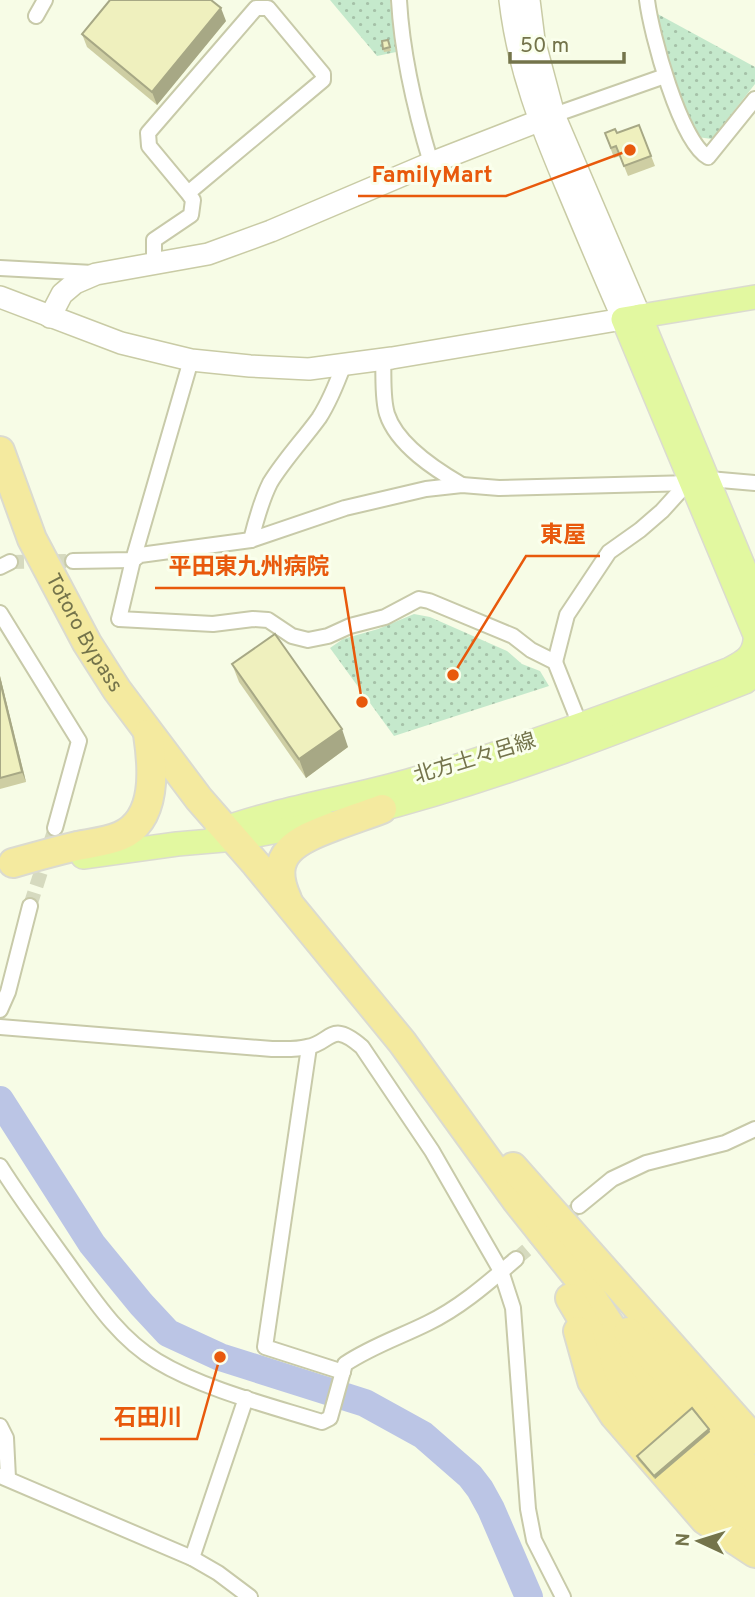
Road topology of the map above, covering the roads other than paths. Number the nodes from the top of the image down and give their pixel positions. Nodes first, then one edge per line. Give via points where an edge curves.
1 (45, 0) edge
2 (399, 0) edge
3 (510, 0) edge
4 (529, 0) edge
5 (647, 0) edge
6 (36, 16) dead end
7 (664, 76) junction
8 (755, 99) edge
9 (546, 118) junction
10 (431, 163) junction
11 (188, 193) junction
12 (154, 265) junction
13 (0, 268) edge
14 (96, 274) junction
15 (0, 297) edge
16 (755, 297) edge
17 (50, 317) junction
18 (631, 318) junction
19 (191, 359) junction
20 (383, 359) junction
21 (344, 364) junction
22 (0, 451) edge
23 (701, 481) junction
24 (755, 483) edge
25 (463, 485) junction
26 (251, 540) junction
27 (133, 560) junction
28 (73, 561) tunnel mouth
29 (755, 594) edge
30 (0, 613) edge
31 (755, 644) edge
32 (555, 662) junction
33 (755, 675) edge
34 (148, 733) junction
35 (586, 734) junction
36 (382, 809) junction
37 (55, 828) tunnel mouth
38 (224, 835) junction
39 (7, 863) edge
40 (289, 904) junction
41 (30, 906) tunnel mouth
42 (0, 1010) edge
43 (0, 1027) edge
44 (402, 1042) junction
45 (309, 1047) junction
46 (755, 1129) edge
47 (0, 1167) edge
48 (579, 1206) tunnel mouth
49 (516, 1259) tunnel mouth
50 (501, 1271) junction
51 (573, 1286) junction
52 (342, 1375) junction
53 (246, 1398) junction
54 (0, 1426) edge
55 (755, 1440) edge
56 (4, 1477) edge
57 (755, 1477) edge
58 (755, 1506) edge
59 (755, 1530) edge
60 (755, 1553) edge
61 (192, 1558) junction
62 (250, 1597) edge
63 (563, 1597) edge

1 - 6 street
2 - 10 street via 414,106
3 - 9 street via 526,85
4 - 9 street
5 - 7 street
7 - 8 street via 700,152 708,157
7 - 9 street
9 - 10 street
9 - 18 street
10 - 12 street via 271,231 208,254
11 - 11 street via 323,80 323,74 268,8 256,8 148,133 149,146
11 - 12 street via 193,200 191,215 154,240
12 - 14 street
13 - 14 street
14 - 17 street via 62,294
15 - 17 street
16 - 18 main road
17 - 19 street via 121,342
18 - 20 street
18 - 23 main road, 北方土々呂線
19 - 21 street via 309,369
19 - 27 street
20 - 21 street
20 - 25 street via 386,413 393,427 422,459
21 - 26 street via 320,417 269,485
22 - 34 highway, Totoro Bypass via 32,539 60,593
23 - 24 street
23 - 25 street via 499,488
23 - 29 main road, 北方土々呂線
23 - 31 main road, 北方土々呂線
23 - 32 street via 681,490 640,530 609,552 568,615
25 - 26 street via 345,508
26 - 27 street via 140,555
27 - 28 street
27 - 32 street via 119,619 213,624 268,620 292,636 308,640 385,617 419,599 513,636
30 - 37 street via 79,741
31 - 35 main road, 北方土々呂線 via 746,660 730,669
32 - 35 street
33 - 35 main road, 北方土々呂線
34 - 38 highway, Totoro Bypass
34 - 39 highway via 149,794 146,810 131,830 108,840
35 - 36 main road, 北方土々呂線 via 477,781
35 - 38 main road, 北方土々呂線 via 264,816
36 - 38 main road, 北方土々呂線
36 - 40 highway via 309,836 290,849 280,878
38 - 39 main road, 北方土々呂線 via 85,857
38 - 40 highway, Totoro Bypass
38 - 51 highway, Totoro Bypass via 244,875 368,1027 503,1210
40 - 44 highway, Totoro Bypass
41 - 42 street
43 - 45 street via 272,1049
44 - 51 highway
44 - 55 highway
45 - 50 street via 337,1034 362,1047 432,1151
45 - 52 street via 265,1347
46 - 48 street via 725,1143 646,1163 612,1180
47 - 53 street via 120,1331 156,1361
49 - 50 street
50 - 52 street via 447,1313 366,1349 345,1364
50 - 63 street via 513,1308 528,1509 534,1540
51 - 57 highway via 669,1375
51 - 58 highway via 653,1391
51 - 59 highway via 615,1374 730,1508
51 - 60 highway via 576,1322 599,1396 691,1506
52 - 53 street via 332,1414 322,1422
53 - 61 street
54 - 56 street via 6,1438
56 - 61 street
61 - 62 street

